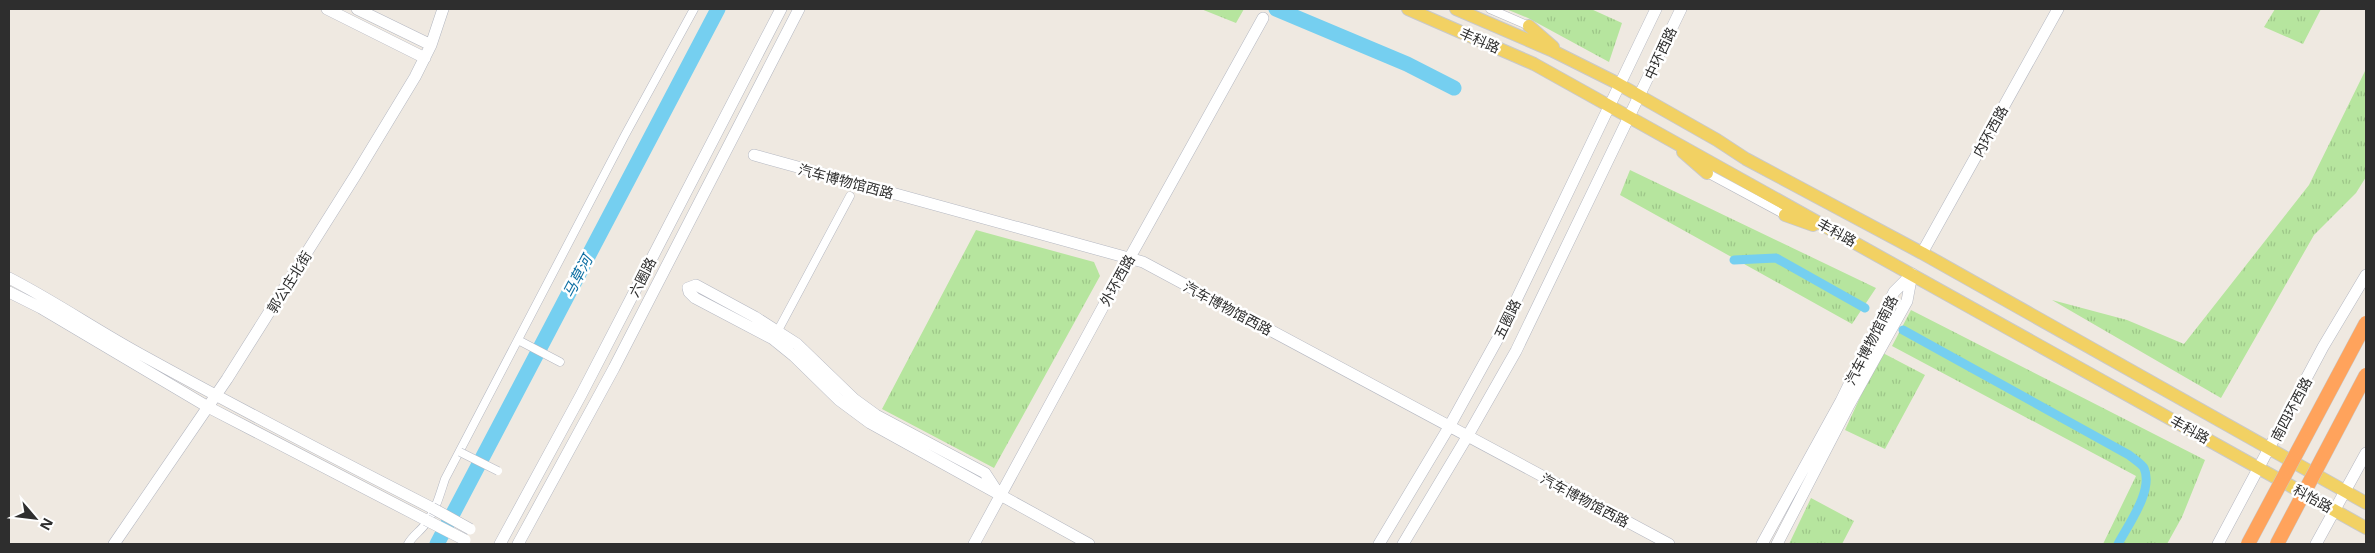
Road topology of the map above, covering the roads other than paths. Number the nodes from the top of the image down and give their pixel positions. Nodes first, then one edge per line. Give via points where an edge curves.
1 (327, 9) edge
2 (357, 9) edge
3 (443, 9) edge
4 (694, 9) edge
5 (781, 9) edge
6 (799, 9) edge
7 (1408, 9) edge
8 (1456, 9) edge
9 (1490, 9) edge
10 (1656, 9) edge
11 (1681, 9) edge
12 (2058, 9) edge
13 (1263, 18) dead end
14 (1529, 26) joint
15 (430, 44) junction
16 (425, 58) junction
17 (1567, 58) junction
18 (1620, 85) junction
19 (1640, 97) junction
20 (1610, 106) junction
21 (1629, 116) junction
22 (1671, 139) junction
23 (754, 155) dead end
24 (1707, 173) joint
25 (850, 196) dead end
26 (1785, 215) joint
27 (1831, 229) junction
28 (1922, 253) junction
29 (1129, 259) junction
30 (1912, 274) junction
31 (2366, 275) edge
32 (9, 278) edge
33 (9, 292) edge
34 (2366, 323) edge
35 (776, 335) junction
36 (518, 340) junction
37 (560, 362) dead end
38 (2366, 375) edge
39 (215, 396) junction
40 (208, 407) junction
41 (1449, 427) junction
42 (1468, 437) junction
43 (2270, 449) junction
44 (460, 452) junction
45 (2366, 453) edge
46 (2259, 468) junction
47 (498, 471) dead end
48 (2345, 491) junction
49 (1000, 496) junction
50 (2366, 503) edge
51 (2335, 510) junction
52 (2366, 528) edge
53 (470, 529) dead end
54 (465, 540) dead end
55 (114, 544) edge
56 (408, 544) edge
57 (500, 544) edge
58 (518, 544) edge
59 (974, 544) edge
60 (1089, 544) edge
61 (1379, 544) edge
62 (1403, 544) edge
63 (1669, 544) edge
64 (1762, 544) edge
65 (1777, 544) edge
66 (2218, 544) edge
67 (2248, 544) edge
68 (2277, 544) edge
69 (2316, 544) edge

1 - 16 street
2 - 15 street
3 - 15 street, 郭公庄北街
4 - 36 street
5 - 57 street, 六圈路
6 - 58 street, 六圈路 via 614,368
7 - 20 main road, 丰科路 via 1534,64
8 - 17 main road, 丰科路
9 - 14 street
10 - 18 street, 中环西路
11 - 19 street, 中环西路
12 - 28 street, 内环西路
13 - 29 street, 外环西路
14 - 17 main road
15 - 16 street, 郭公庄北街
16 - 39 street, 郭公庄北街 via 345,192
17 - 18 main road, 丰科路
18 - 19 main road, 丰科路
18 - 20 street, 五圈路
19 - 21 street, 五圈路
19 - 28 main road, 丰科路 via 1746,159
20 - 21 main road, 丰科路
20 - 41 street, 五圈路 via 1497,340
21 - 22 main road, 丰科路
21 - 42 street, 五圈路 via 1516,351
22 - 24 main road
22 - 27 main road, 丰科路
23 - 29 street, 汽车博物馆西路
24 - 26 street
25 - 35 street
26 - 27 main road via 1818,228
27 - 30 main road, 丰科路
28 - 43 main road, 丰科路
29 - 41 street, 汽车博物馆西路 via 1142,262
29 - 49 street, 外环西路
30 - 46 main road, 丰科路
30 - 64 street, 汽车博物馆南路 via 1894,292 1841,401
30 - 65 street, 汽车博物馆南路 via 1907,300
31 - 43 street, 南四环西路 via 2323,347
32 - 39 street
33 - 40 street
34 - 67 highway, bridge
35 - 35 street via 696,285 688,288 695,298
35 - 49 street via 797,344 854,399 876,415 985,473
36 - 37 street
36 - 44 street
38 - 68 highway, bridge
39 - 40 street, 郭公庄北街
39 - 53 street, bridge
40 - 54 street, bridge
40 - 55 street, 郭公庄北街
41 - 42 street, 汽车博物馆西路
41 - 61 street, 五圈路
42 - 62 street, 五圈路
42 - 63 street, 汽车博物馆西路
43 - 46 street, 南四环西路
43 - 48 main road, 科怡路
44 - 47 street, bridge
44 - 56 street via 426,525 413,535
45 - 48 street
46 - 51 main road, 科怡路
46 - 66 street, 南四环西路
48 - 50 main road, 科怡路
48 - 51 street
49 - 59 street, 外环西路
49 - 60 street
51 - 52 main road, 科怡路
51 - 69 street

